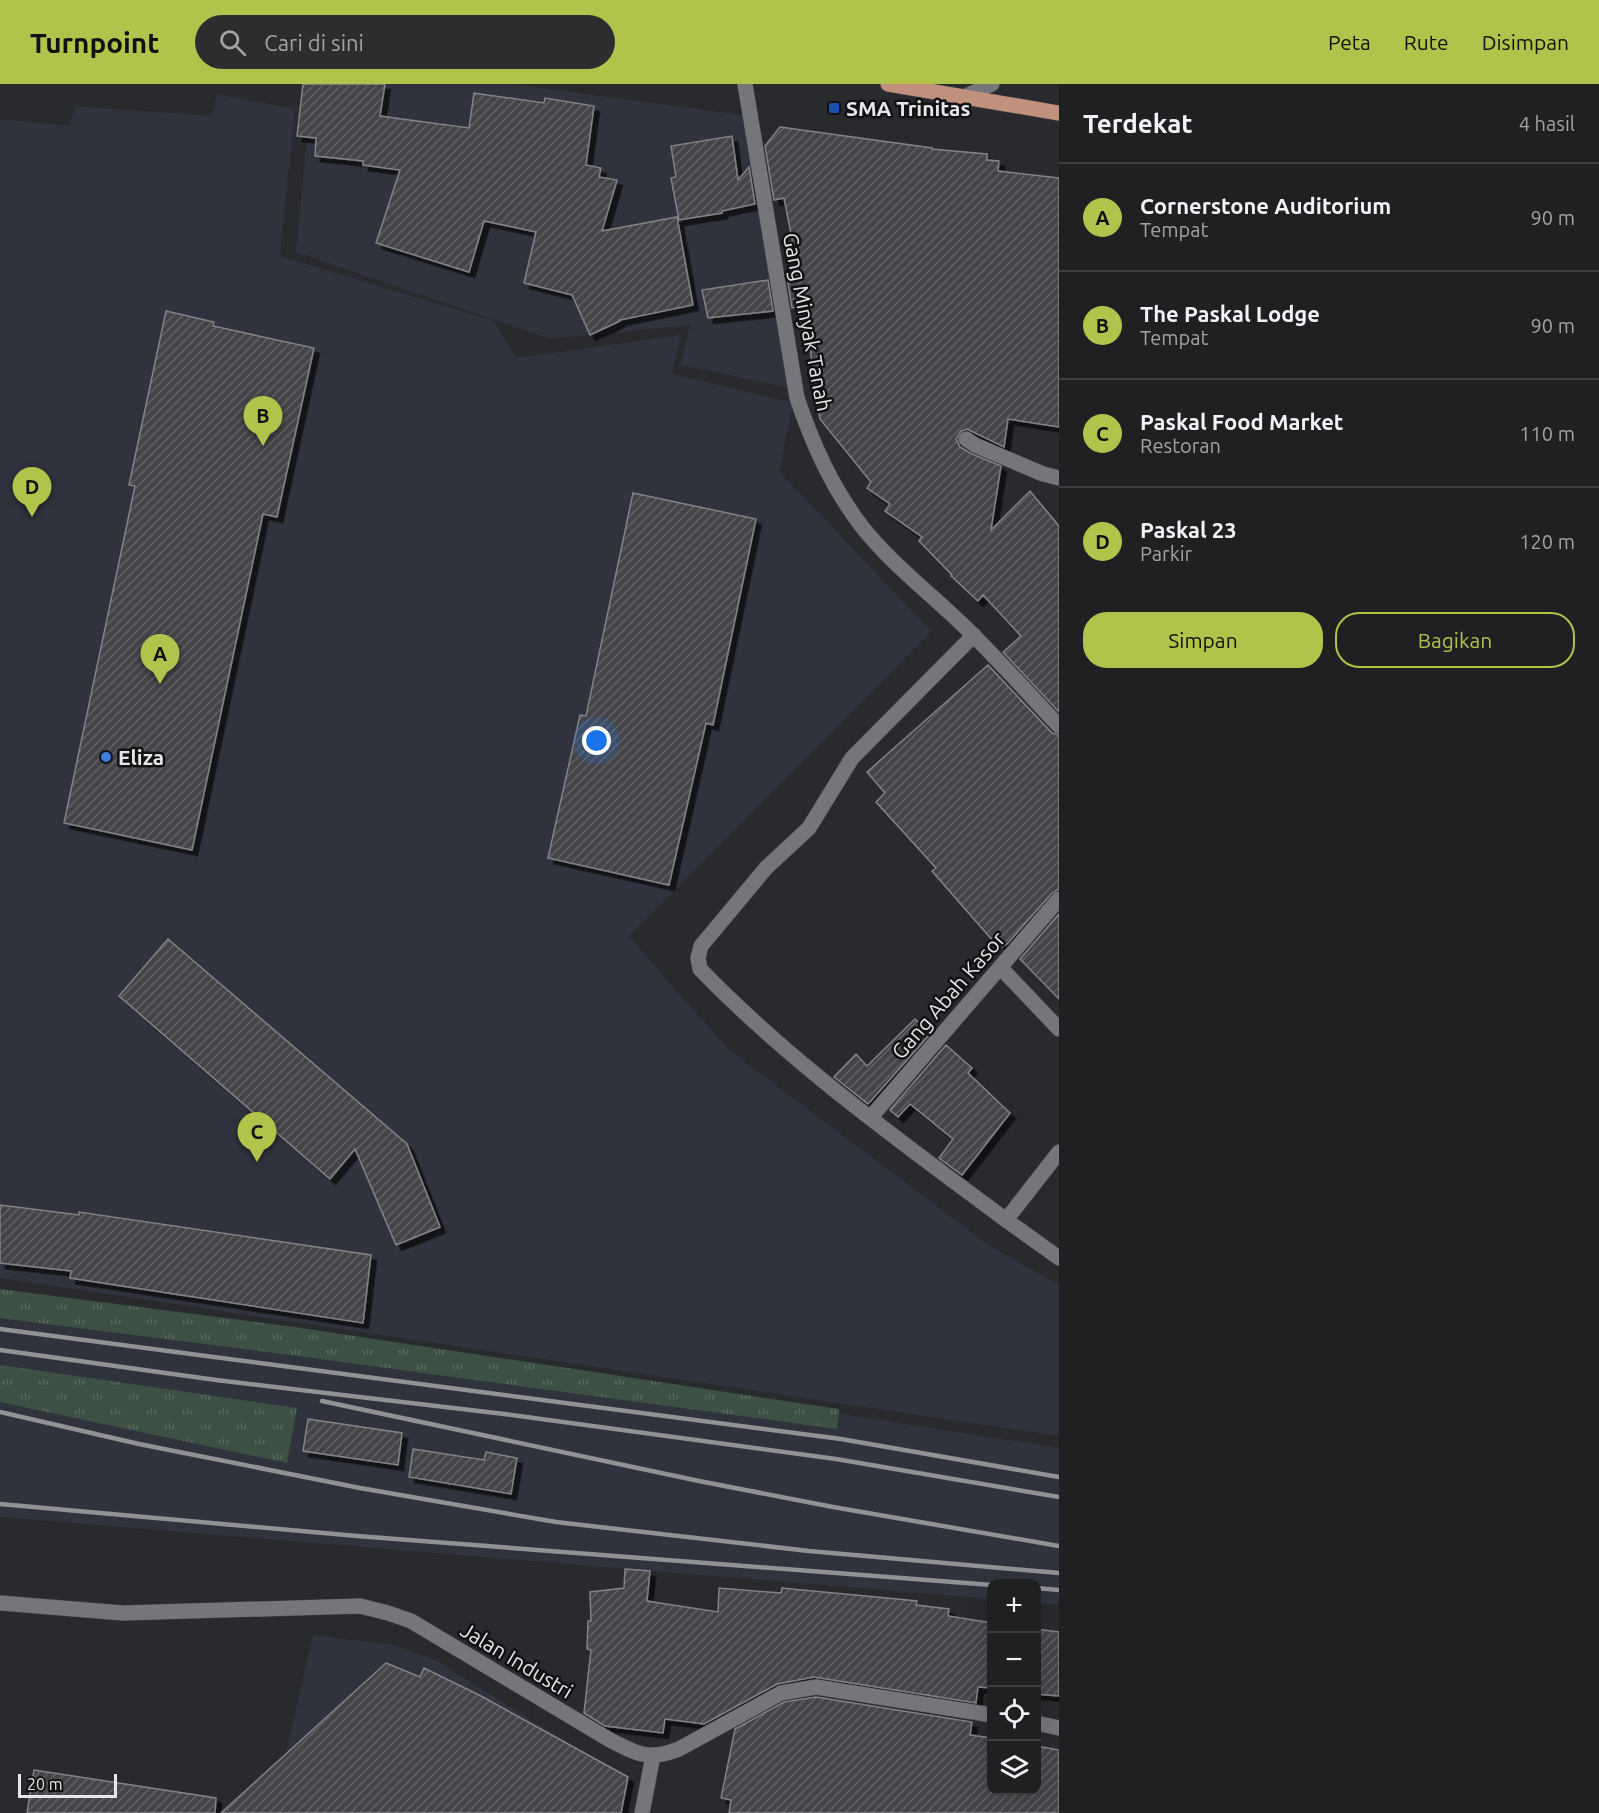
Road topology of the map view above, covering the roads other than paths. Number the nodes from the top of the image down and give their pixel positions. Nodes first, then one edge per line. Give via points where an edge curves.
1 (745, 84) edge
2 (888, 84) edge
3 (992, 84) edge
4 (964, 97) junction
5 (1059, 113) edge
6 (966, 439) dead end
7 (1059, 478) edge
8 (974, 635) junction
9 (1059, 726) edge
10 (1059, 899) edge
11 (1000, 967) junction
12 (1059, 1029) edge
13 (870, 1118) junction
14 (1059, 1152) edge
15 (1006, 1220) junction
16 (1059, 1258) edge
17 (0, 1603) edge
18 (987, 1714) edge
19 (1041, 1724) edge
20 (1059, 1728) edge
21 (653, 1756) junction
22 (642, 1813) edge

1 - 8 street, Gang Minyak Tanah via 796,398 811,440 834,486 863,528
2 - 4 main road
3 - 4 street
4 - 5 main road
6 - 7 street via 984,450
8 - 9 street, Gang Minyak Tanah
8 - 13 street via 852,758 809,828 766,868 701,946 698,958 700,969 735,1005
10 - 11 street, Gang Abah Kasor
11 - 12 street
11 - 13 street, Gang Abah Kasor
13 - 15 street
14 - 15 street
15 - 16 street
17 - 21 street, Jalan Industri via 123,1613 360,1606 388,1612 411,1621 610,1740
18 - 21 street via 816,1687 781,1693 679,1749
19 - 20 street
21 - 22 street

